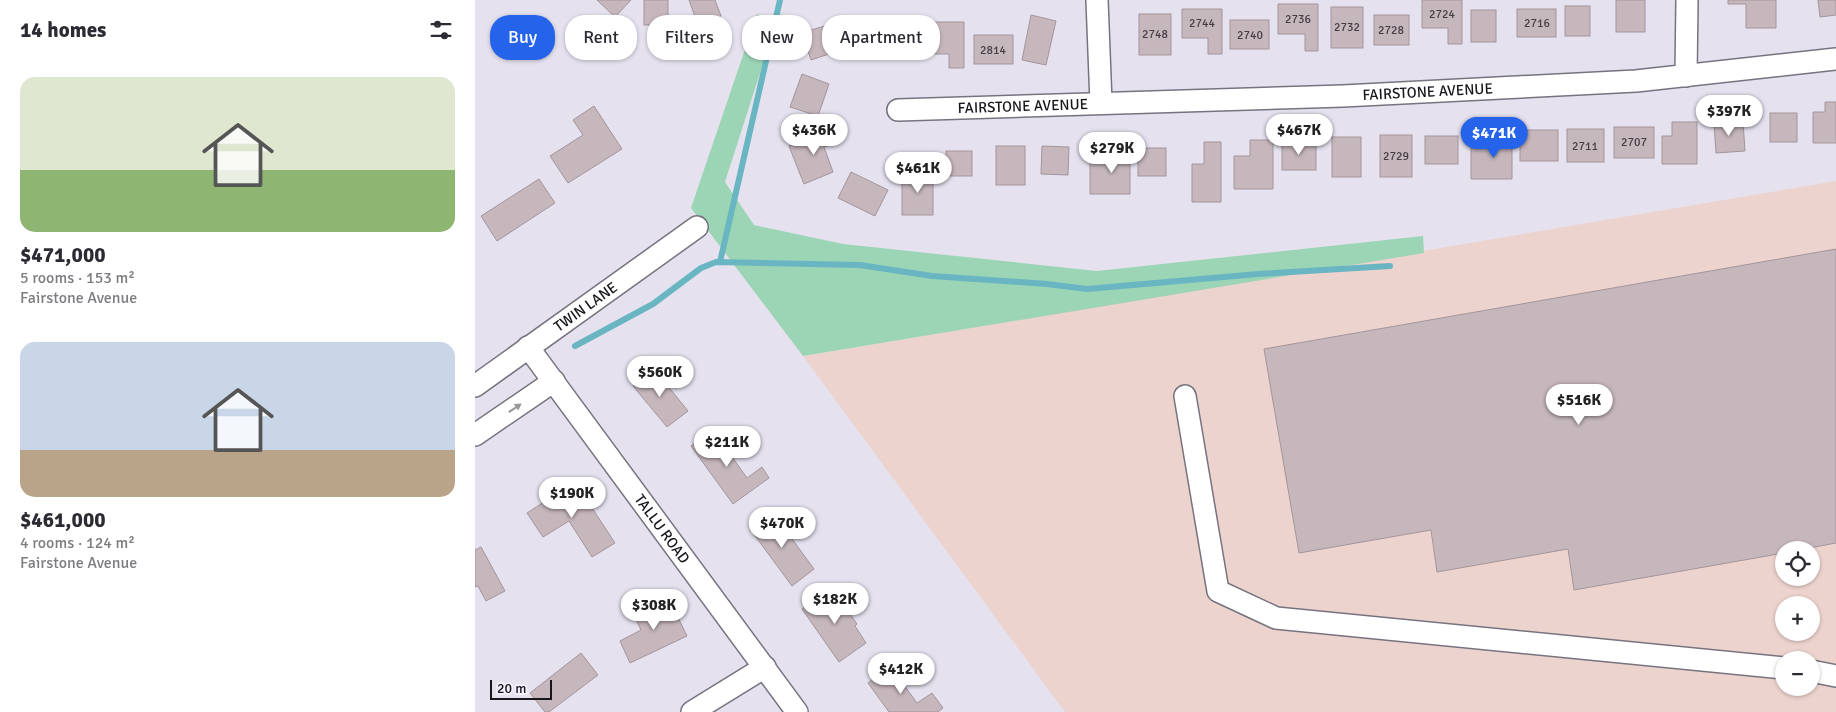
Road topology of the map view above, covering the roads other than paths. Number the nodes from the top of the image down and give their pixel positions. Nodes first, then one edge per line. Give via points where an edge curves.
1 (1097, 0) edge
2 (1687, 0) edge
3 (1836, 59) edge
4 (1686, 76) junction
5 (1101, 103) junction
6 (898, 110) dead end
7 (697, 227) dead end
8 (529, 347) junction
9 (554, 382) junction
10 (475, 386) edge
11 (1185, 396) dead end
12 (475, 436) edge
13 (765, 667) junction
14 (1775, 667) edge
15 (1820, 673) edge
16 (1836, 676) edge
17 (692, 712) edge
18 (797, 712) edge

1 - 5 street
2 - 4 street
3 - 4 street, FAIRSTONE AVENUE
4 - 5 street, FAIRSTONE AVENUE via 1343,96
5 - 6 street, FAIRSTONE AVENUE
7 - 8 street, TWIN LANE
8 - 9 street, TALLU ROAD
8 - 10 street, TWIN LANE
12 -> 9 street
9 - 13 street, TALLU ROAD
11 - 14 street via 1218,591 1276,618
13 - 17 street
13 - 18 street, TALLU ROAD
15 - 16 street

